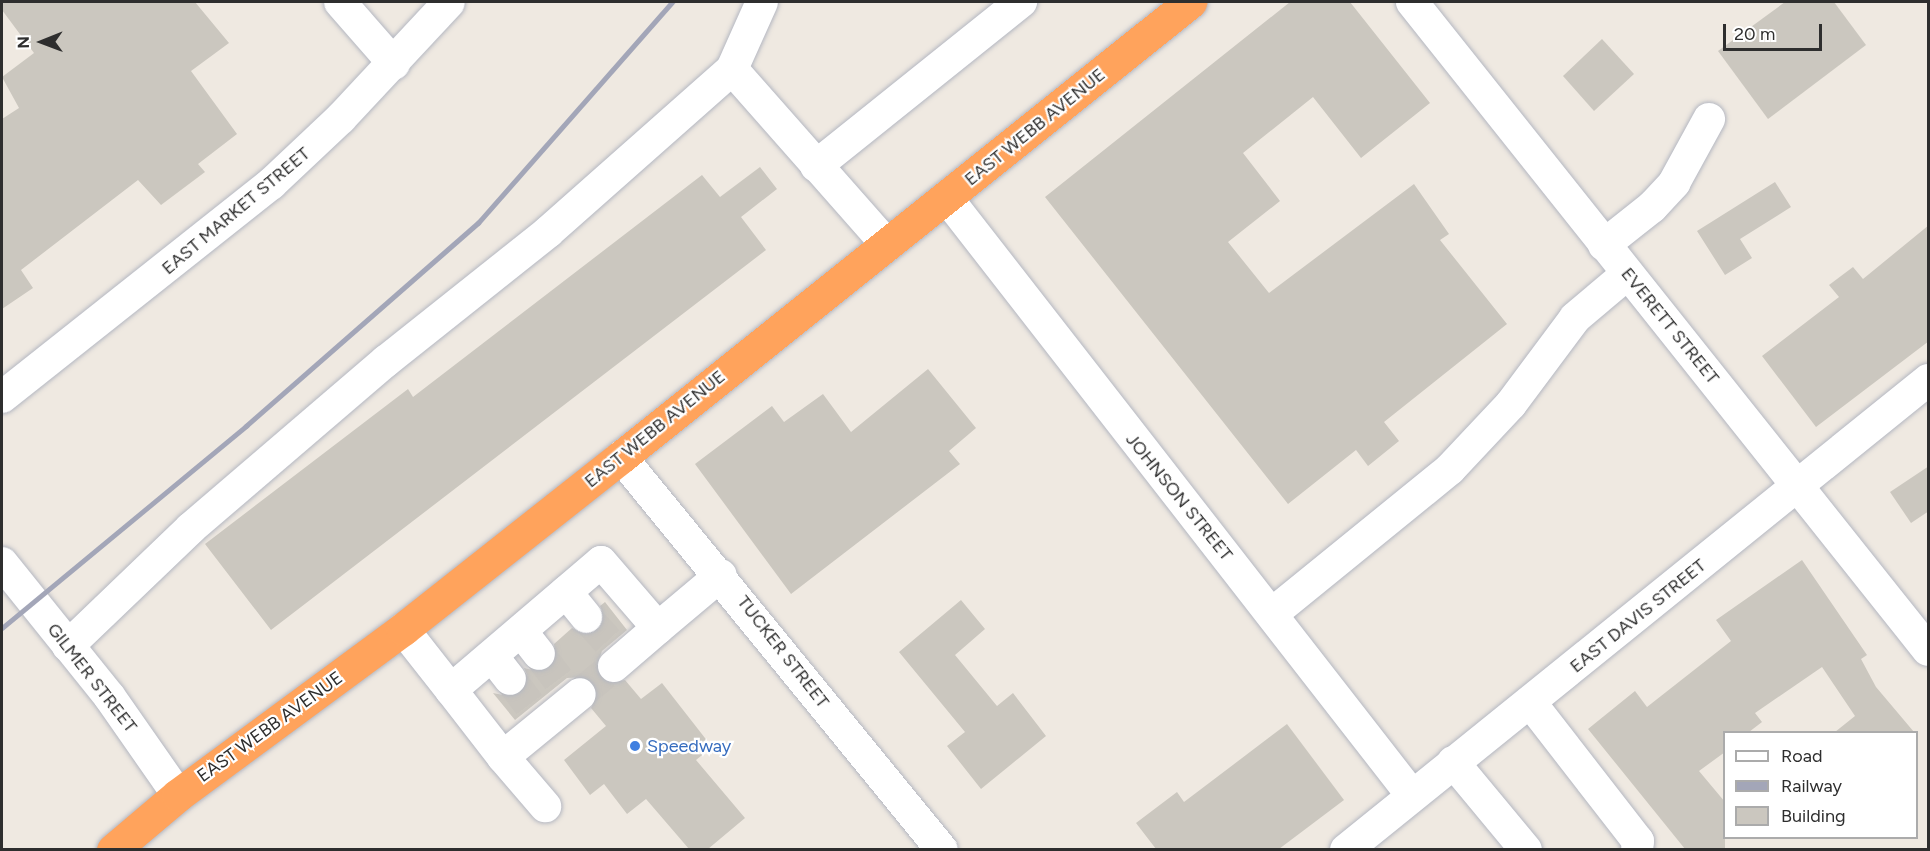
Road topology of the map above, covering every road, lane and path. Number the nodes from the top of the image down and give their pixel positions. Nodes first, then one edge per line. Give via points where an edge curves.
1 (340, 2) edge
2 (449, 2) edge
3 (762, 2) edge
4 (1021, 2) edge
5 (1190, 2) edge
6 (1412, 2) edge
7 (394, 64) junction
8 (732, 69) junction
9 (1710, 119) dead end
10 (816, 166) junction
11 (947, 198) junction
12 (887, 245) junction
13 (1604, 245) junction
14 (1627, 274) junction
15 (1929, 380) edge
16 (2, 397) edge
17 (621, 457) junction
18 (1800, 483) junction
19 (2, 563) edge
20 (721, 575) junction
21 (566, 592) junction
22 (1273, 613) junction
23 (586, 617) tunnel mouth
24 (658, 628) junction
25 (403, 629) junction
26 (68, 646) junction
27 (1929, 650) edge
28 (615, 656) tunnel mouth
29 (451, 690) junction
30 (572, 692) tunnel mouth
31 (1530, 702) junction
32 (503, 757) junction
33 (1453, 762) junction
34 (1412, 794) junction
35 (178, 795) junction
36 (545, 806) dead end
37 (113, 849) edge
38 (942, 849) edge
39 (1346, 849) edge
40 (1526, 849) edge
41 (1637, 849) edge

1 - 7 street
2 - 7 street, EAST MARKET STREET
3 - 8 street
4 - 10 street
5 - 11 highway, EAST WEBB AVENUE
6 - 13 street, EVERETT STREET
7 - 16 street, EAST MARKET STREET via 271,184
8 - 10 street
8 - 26 street via 548,232 386,361 191,528
9 - 13 street via 1674,183 1652,207
10 - 12 street
11 - 12 highway, EAST WEBB AVENUE
11 - 22 street, JOHNSON STREET via 1100,399
12 - 17 highway, EAST WEBB AVENUE
13 - 14 street, EVERETT STREET
14 - 18 street, EVERETT STREET
14 - 22 street via 1575,318 1511,404 1450,469
15 - 18 street, EAST DAVIS STREET
17 - 20 street, TUCKER STREET
17 - 25 highway, EAST WEBB AVENUE
18 - 27 street, EVERETT STREET
18 - 31 street, EAST DAVIS STREET
19 - 26 street, GILMER STREET
20 - 24 street
20 - 38 street, TUCKER STREET
21 - 23 street
21 - 24 street via 601,562
21 - 29 street via 530,642 501,667
22 - 34 street, JOHNSON STREET
24 - 28 street
25 - 29 street
25 - 35 highway, EAST WEBB AVENUE
26 - 35 street, GILMER STREET
29 - 32 street
30 - 32 street via 537,716
31 - 33 street, EAST DAVIS STREET
31 - 41 street via 1638,841
32 - 36 street
33 - 34 street, EAST DAVIS STREET
33 - 40 street
34 - 39 street, EAST DAVIS STREET
35 - 37 highway, EAST WEBB AVENUE

